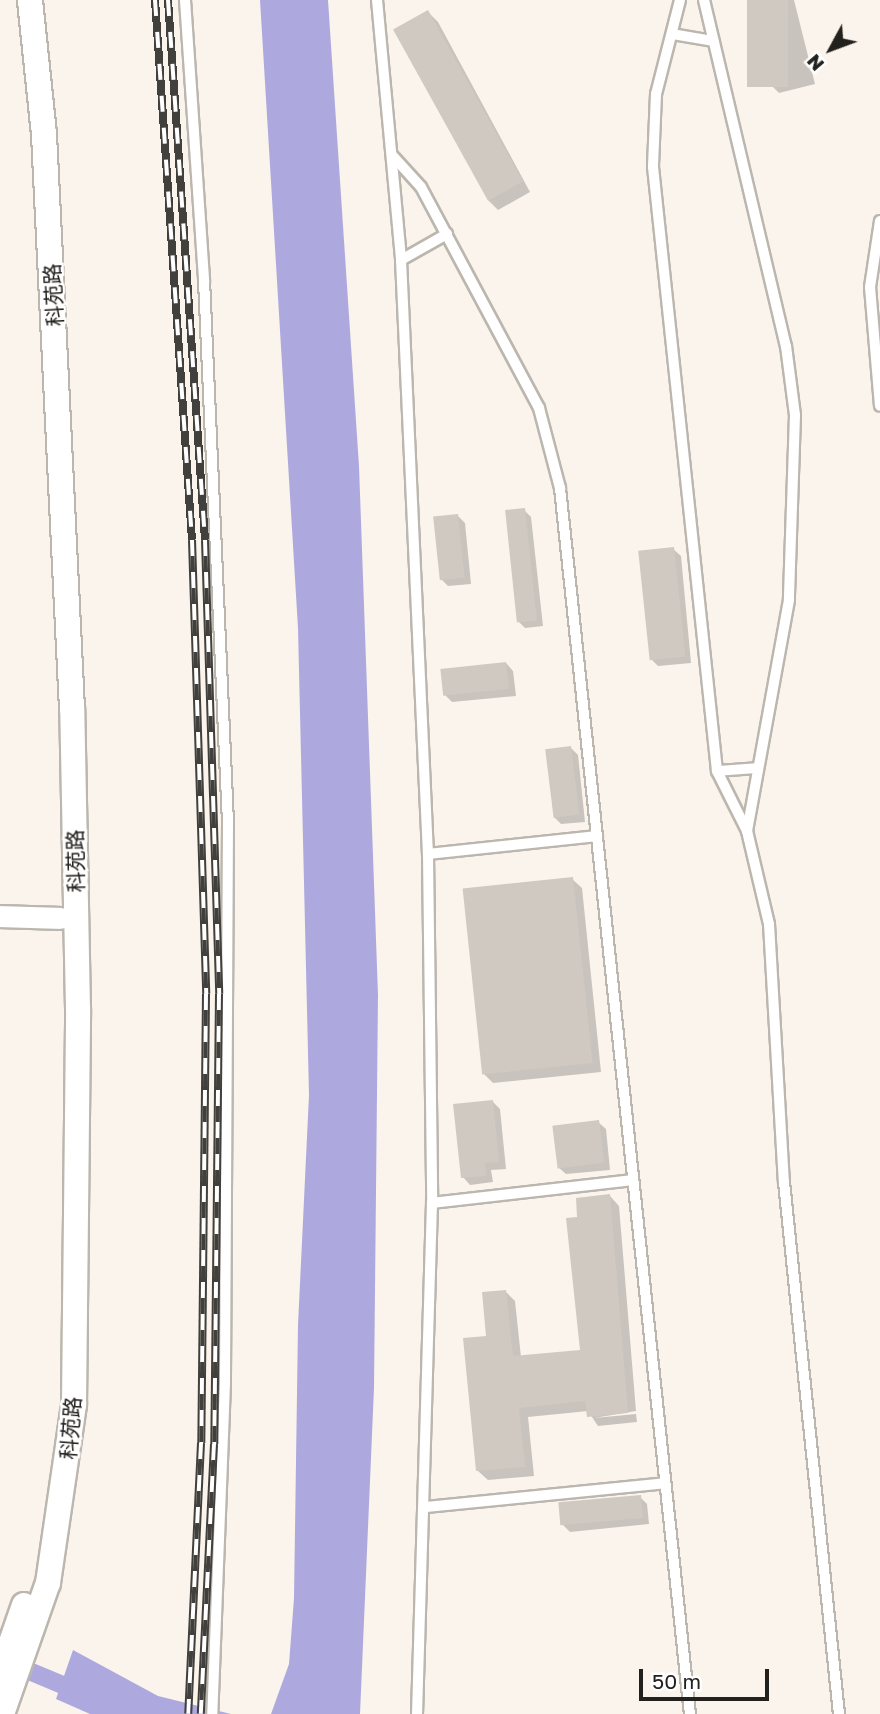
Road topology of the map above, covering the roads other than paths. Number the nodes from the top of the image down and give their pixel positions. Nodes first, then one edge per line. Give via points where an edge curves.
1 (12, 0) edge
2 (30, 0) edge
3 (185, 0) edge
4 (377, 0) edge
5 (680, 0) edge
6 (704, 0) edge
7 (672, 34) junction
8 (713, 41) junction
9 (392, 155) junction
10 (880, 222) edge
11 (447, 234) junction
12 (401, 260) junction
13 (880, 406) edge
14 (758, 768) junction
15 (717, 771) junction
16 (747, 831) junction
17 (597, 836) junction
18 (428, 854) junction
19 (0, 916) edge
20 (68, 918) junction
21 (633, 1180) junction
22 (432, 1203) junction
23 (665, 1483) junction
24 (426, 1507) junction
25 (4, 1695) edge
26 (212, 1714) edge
27 (417, 1714) edge
28 (690, 1714) edge
29 (839, 1714) edge

1 - 20 street, 科苑路 via 27,135
2 - 20 street, 科苑路 via 44,134 60,408
3 - 26 lane via 204,280 228,823 225,1383
4 - 9 lane
5 - 7 lane
6 - 8 lane
7 - 8 lane
7 - 15 lane via 656,93 653,167
8 - 14 lane via 786,346 795,415 789,600
9 - 11 lane via 421,187
9 - 12 lane
10 - 13 lane via 870,298
11 - 12 lane
11 - 17 lane via 539,408 552,447
12 - 18 lane
14 - 15 lane
14 - 16 lane
15 - 16 lane
16 - 29 lane via 769,924 784,1182
17 - 18 lane
17 - 21 lane
18 - 22 lane
19 - 20 street
20 - 25 street, 科苑路 via 74,1405 48,1583
21 - 22 lane
21 - 23 lane
22 - 24 lane
23 - 24 lane
23 - 28 lane
24 - 27 lane

